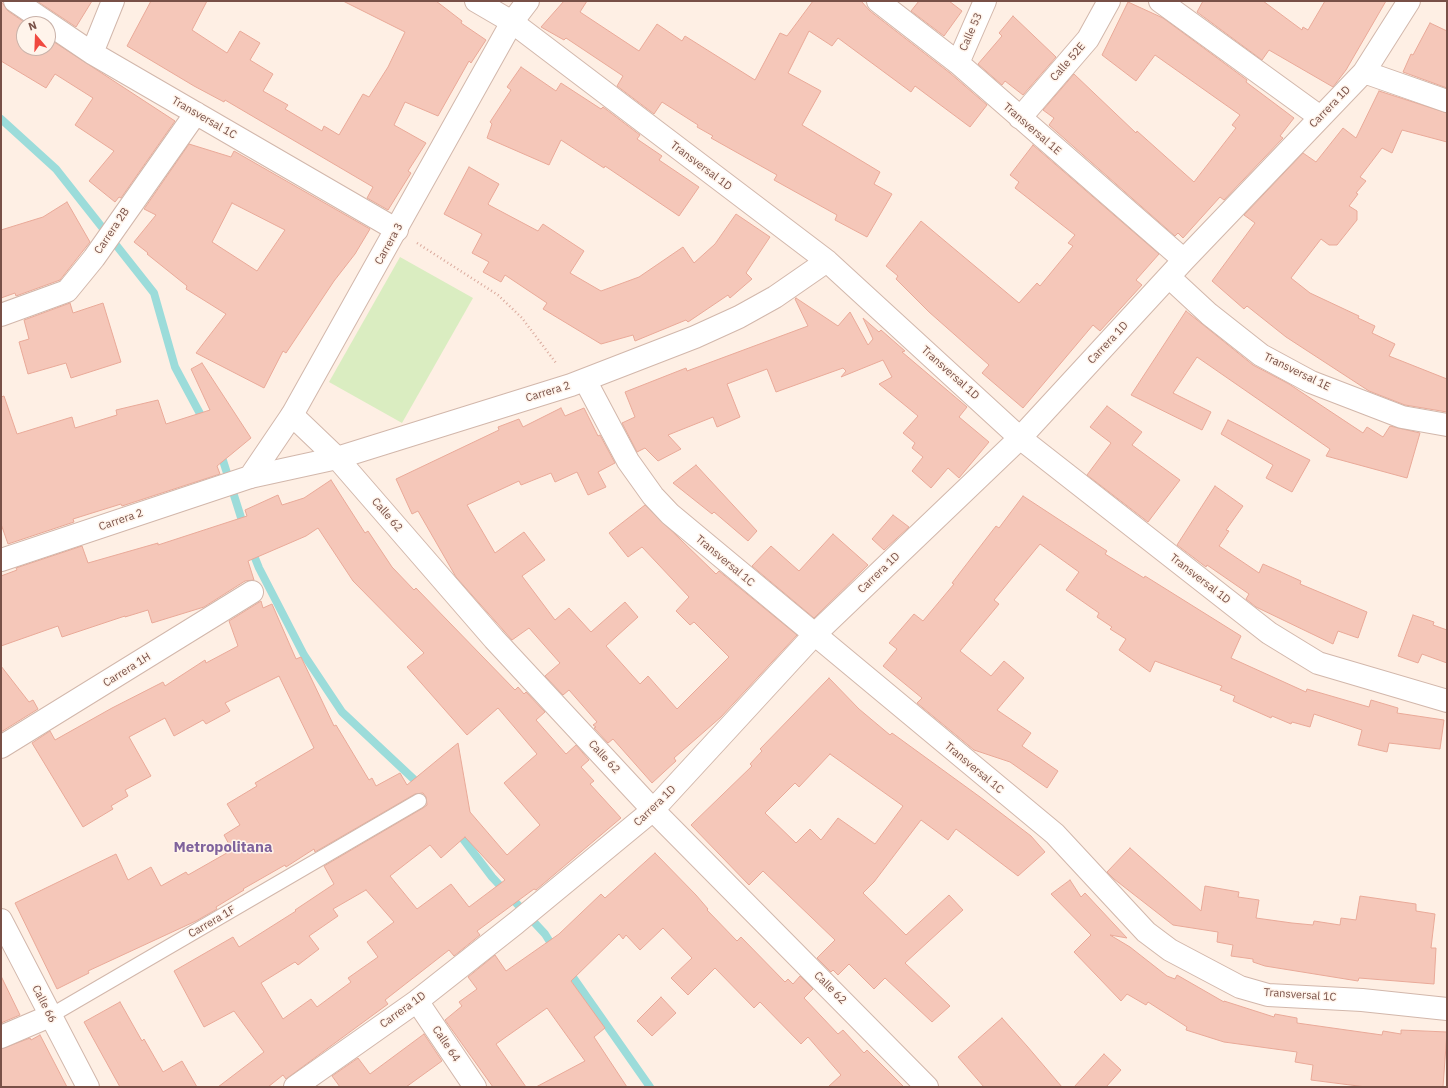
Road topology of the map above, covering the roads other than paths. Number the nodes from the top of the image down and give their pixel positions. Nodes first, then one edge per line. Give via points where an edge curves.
1 (15, 1) edge
2 (113, 1) edge
3 (476, 1) edge
4 (528, 1) edge
5 (878, 1) edge
6 (985, 1) edge
7 (1109, 1) edge
8 (1160, 1) edge
9 (1409, 1) edge
10 (512, 22) junction
11 (92, 53) junction
12 (958, 63) junction
13 (1364, 72) junction
14 (1447, 101) edge
15 (196, 113) junction
16 (1320, 117) junction
17 (1020, 118) junction
18 (397, 230) junction
19 (1184, 260) junction
20 (827, 261) junction
21 (1169, 277) junction
22 (1, 314) edge
23 (578, 383) junction
24 (295, 409) junction
25 (1447, 425) edge
26 (1020, 438) junction
27 (337, 458) junction
28 (246, 478) junction
29 (1, 560) edge
30 (252, 592) dead end
31 (814, 635) junction
32 (1447, 701) edge
33 (1, 747) edge
34 (419, 801) dead end
35 (653, 810) junction
36 (1, 920) edge
37 (417, 1001) junction
38 (1447, 1009) edge
39 (50, 1016) junction
40 (1, 1038) edge
41 (88, 1087) edge
42 (295, 1087) edge
43 (475, 1087) edge
44 (928, 1087) edge

1 - 11 street, Transversal 1C
2 - 11 street
3 - 10 street, Transversal 1D
4 - 10 street, Carrera 3
5 - 12 street, Transversal 1E
6 - 12 street, Calle 53
7 - 17 street, Calle 52E via 1088,39
8 - 16 street
9 - 13 street, Carrera 1D
10 - 18 street, Carrera 3
10 - 20 street, Transversal 1D
11 - 15 street, Transversal 1C
12 - 17 street, Transversal 1E
13 - 14 street
13 - 16 street, Carrera 1D
15 - 18 street, Transversal 1C
15 - 22 street, Carrera 2B via 94,258 67,291
16 - 19 street, Carrera 1D
17 - 19 street, Transversal 1E
18 - 24 street, Carrera 3
19 - 21 street, Carrera 1D
20 - 23 street, Carrera 2 via 775,298 739,317
20 - 26 street, Transversal 1D
21 - 25 street, Transversal 1E via 1209,314 1261,354 1311,382 1402,417
21 - 26 street, Carrera 1D
23 - 27 street, Carrera 2
23 - 31 street, Transversal 1C via 653,496 670,514
24 - 27 street, Calle 62
24 - 28 street, Carrera 3
26 - 31 street, Carrera 1D
26 - 32 street, Transversal 1D via 1269,632 1318,663
27 - 28 street, Carrera 2
27 - 35 street, Calle 62 via 494,639
28 - 29 street, Carrera 2
30 - 33 street, Carrera 1H
31 - 35 street, Carrera 1D
31 - 38 street, Transversal 1C via 1055,834 1146,932 1170,950 1240,987 1268,995 1362,1000
34 - 39 lane, Carrera 1F
35 - 37 street, Carrera 1D
35 - 44 street, Calle 62
36 - 39 street, Calle 66
37 - 42 street, Carrera 1D
37 - 43 street, Calle 64
39 - 40 street, Carrera 1F
39 - 41 street, Calle 66

